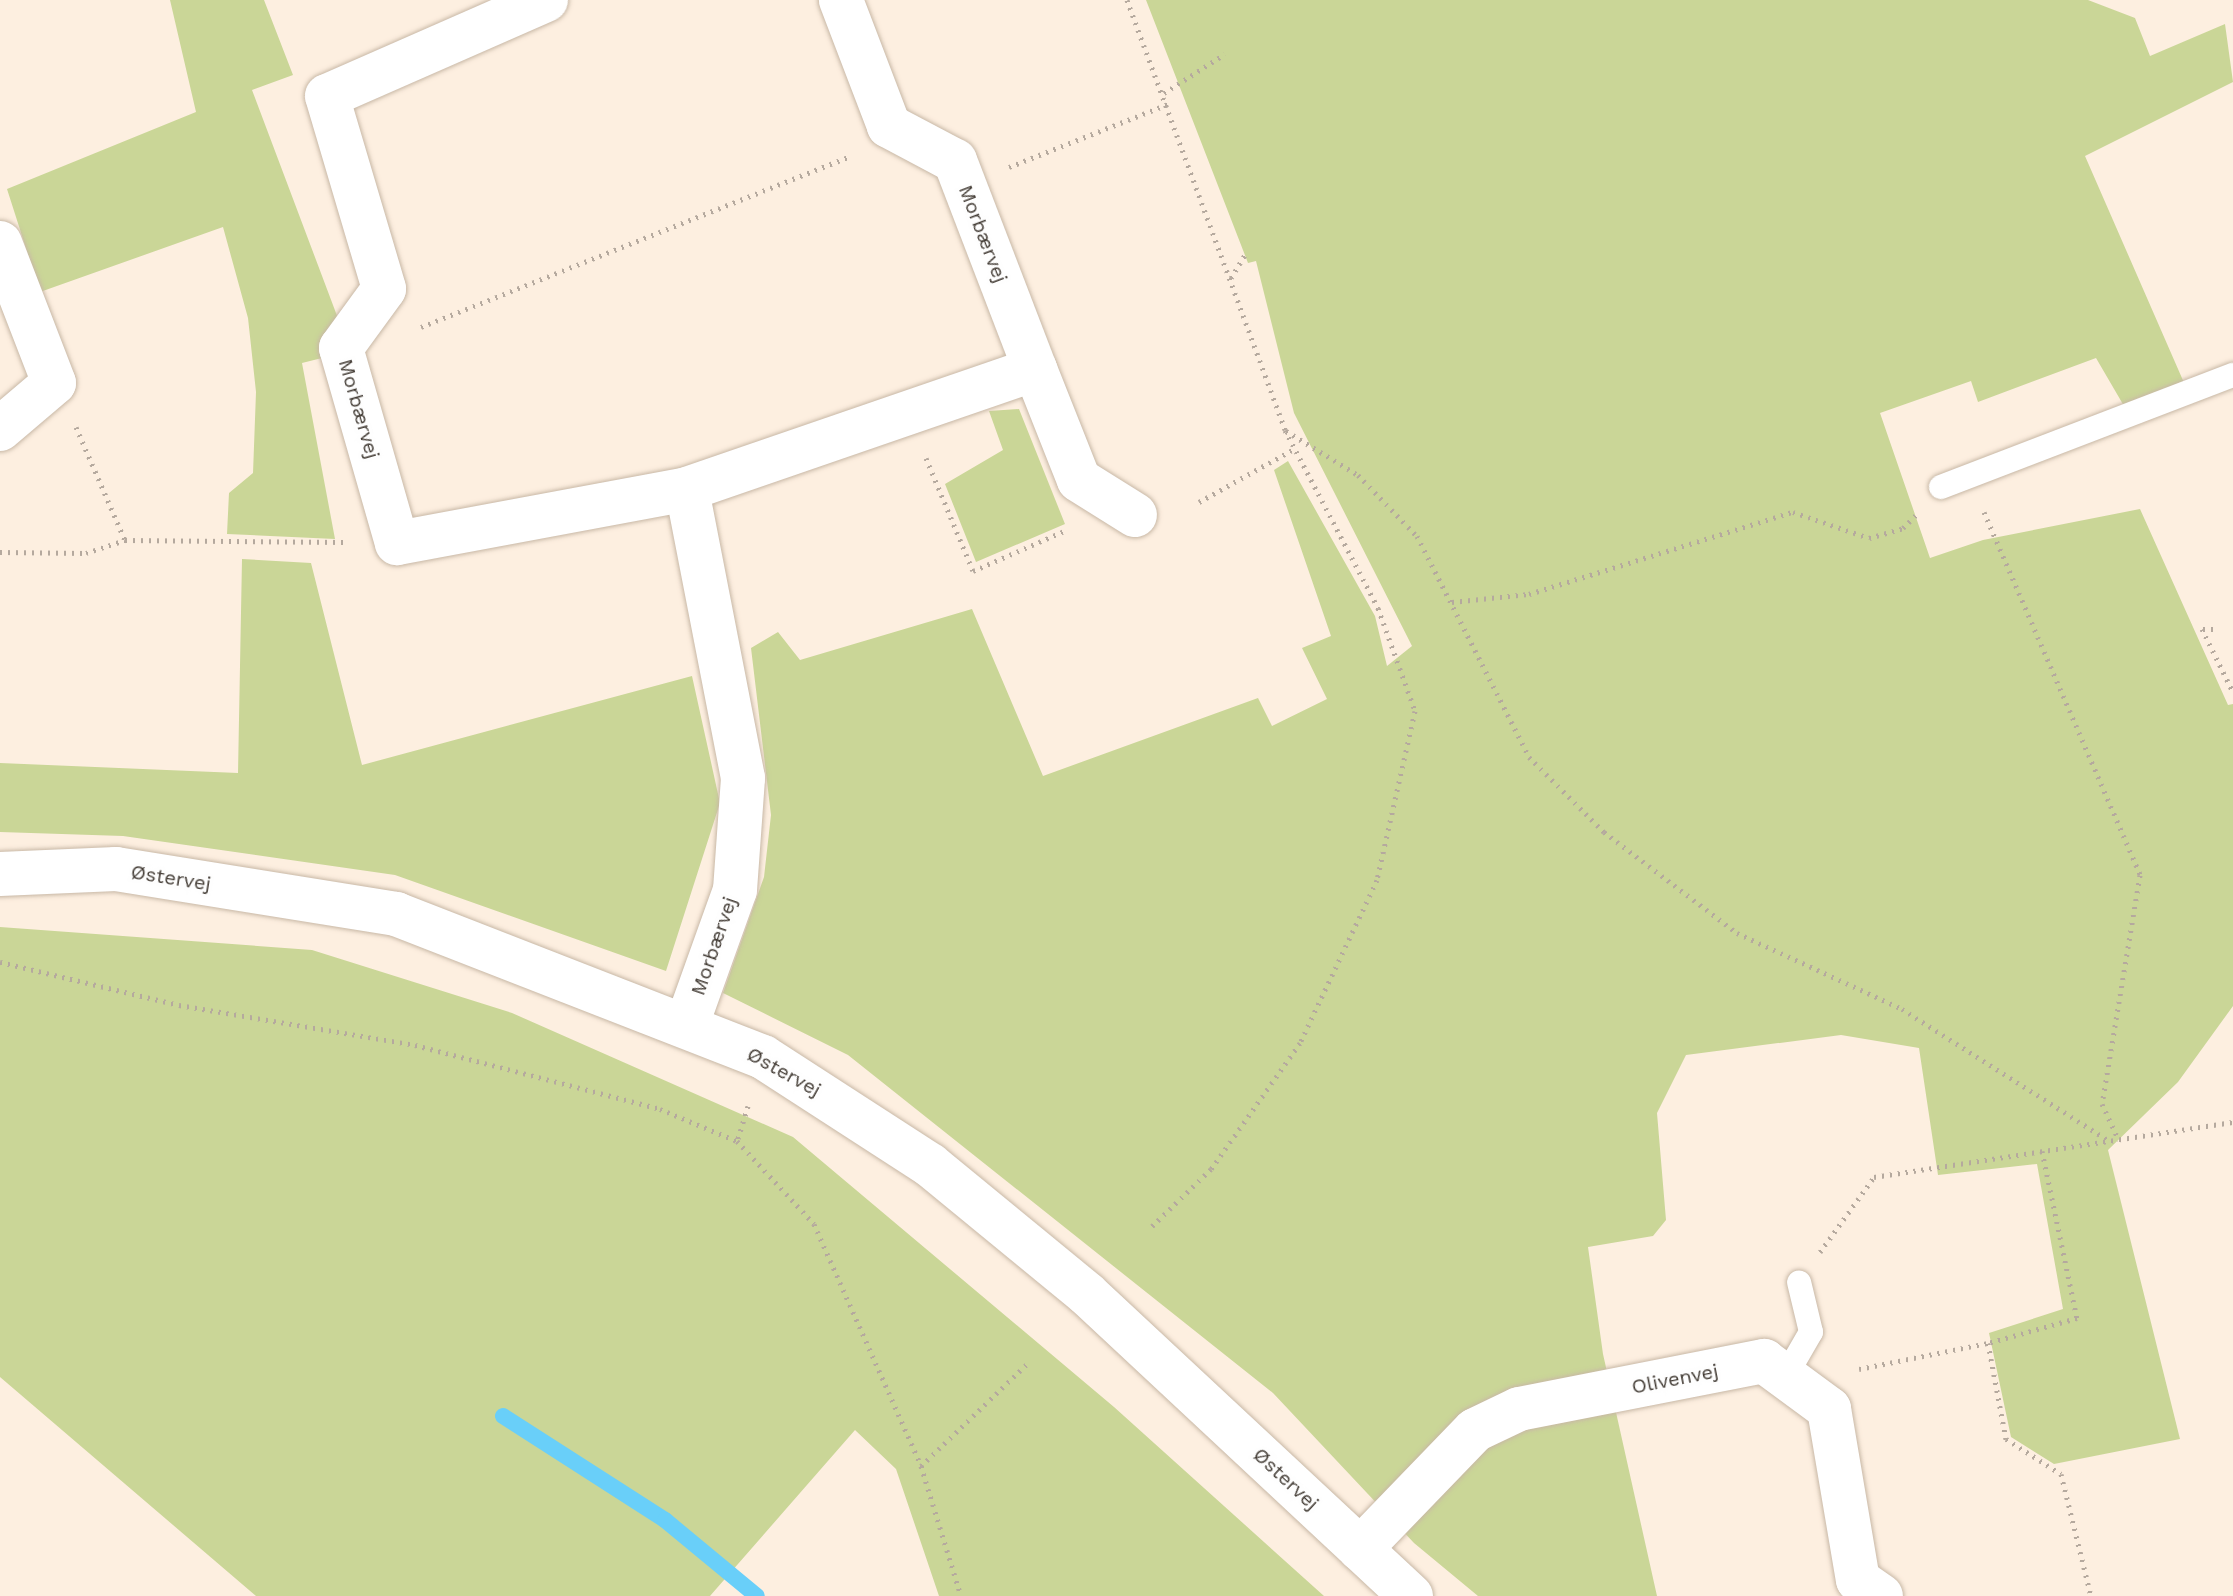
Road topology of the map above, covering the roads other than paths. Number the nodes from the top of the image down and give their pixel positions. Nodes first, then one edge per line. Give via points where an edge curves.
1 (546, 0) edge
2 (841, 0) edge
3 (0, 243) edge
4 (1035, 369) junction
5 (2233, 375) edge
6 (0, 429) edge
7 (1941, 487) road end
8 (687, 489) junction
9 (1135, 515) dead end
10 (0, 874) edge
11 (687, 1024) junction
12 (1799, 1282) road end
13 (1785, 1377) junction
14 (1360, 1549) junction
15 (1411, 1596) edge
16 (1881, 1596) edge

1 - 8 street, Morbærvej via 327,96 384,289 341,348 397,543
2 - 4 street, Morbærvej via 889,126 955,161
3 - 6 street via 54,383
4 - 8 street
4 - 9 street, Morbærvej via 1079,480
5 - 7 lane
8 - 11 street, Morbærvej via 743,778 735,890
10 - 11 street, Østervej via 116,869 396,914
11 - 14 street, Østervej via 763,1057 930,1165 1075,1284
12 - 13 lane via 1811,1332
13 - 14 street, Olivenvej via 1764,1361 1519,1409 1475,1430
13 - 16 street, Olivenvej via 1829,1409 1858,1580
14 - 15 street, Østervej

